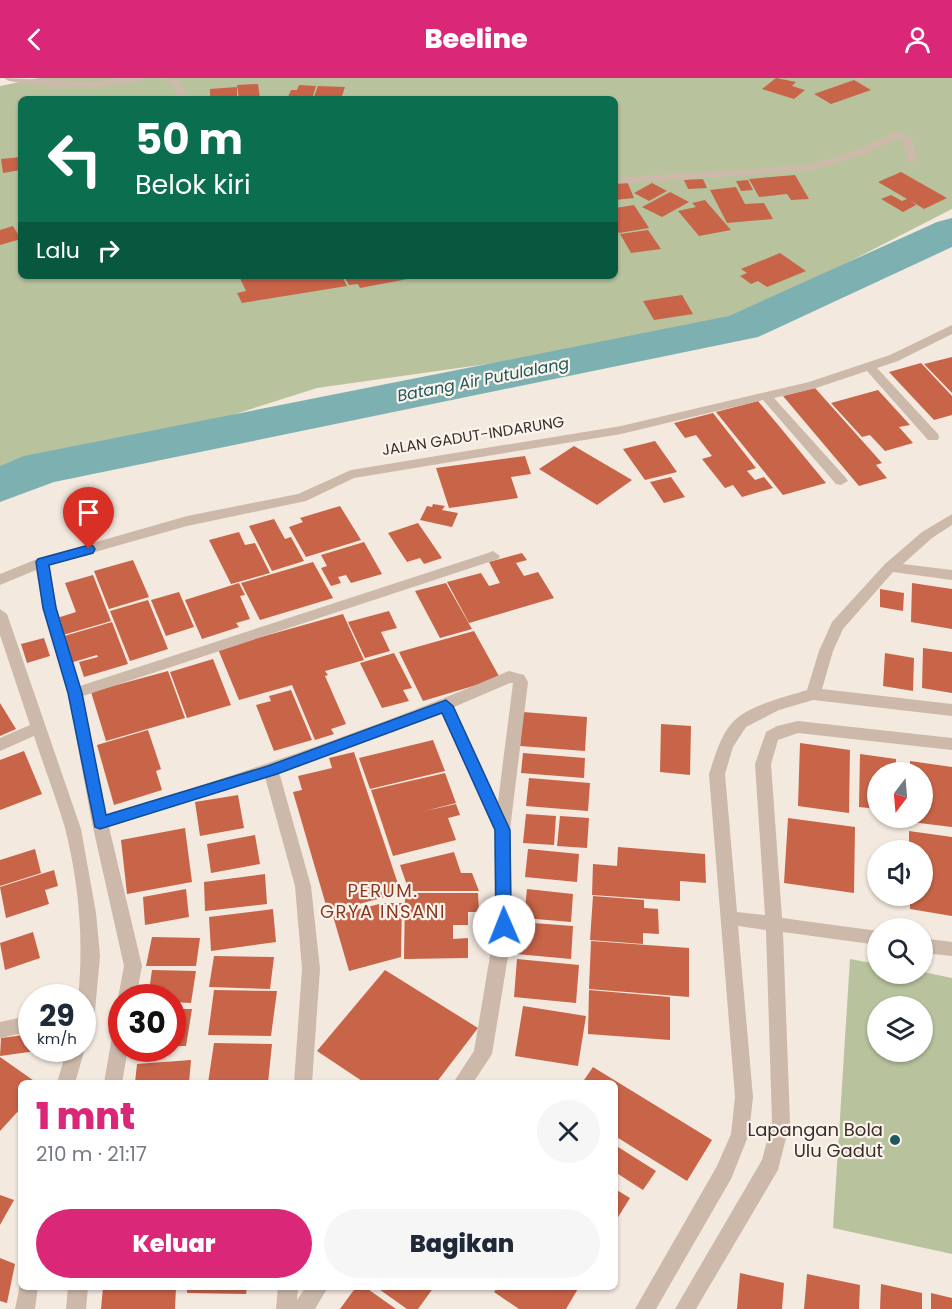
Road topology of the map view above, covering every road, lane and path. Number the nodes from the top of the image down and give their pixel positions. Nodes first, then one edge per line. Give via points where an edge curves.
1 (9, 78) edge
2 (141, 78) edge
3 (164, 78) edge
4 (182, 96) edge
5 (912, 159) dead end
6 (618, 181) edge
7 (952, 328) edge
8 (869, 366) junction
9 (765, 395) junction
10 (933, 437) dead end
11 (842, 481) dead end
12 (952, 519) edge
13 (493, 556) dead end
14 (42, 562) junction
15 (890, 567) junction
16 (952, 575) edge
17 (0, 580) edge
18 (0, 614) edge
19 (75, 693) junction
20 (813, 694) junction
21 (446, 706) junction
22 (952, 710) edge
23 (39, 728) junction
24 (952, 744) edge
25 (0, 745) edge
26 (272, 770) junction
27 (100, 823) junction
28 (502, 830) junction
29 (731, 918) junction
30 (774, 924) junction
31 (867, 937) edge
32 (933, 946) edge
33 (952, 949) edge
34 (88, 984) edge
35 (130, 984) edge
36 (18, 1026) edge
37 (0, 1030) edge
38 (71, 1062) edge
39 (117, 1062) edge
40 (67, 1080) edge
41 (114, 1080) edge
42 (303, 1080) edge
43 (464, 1080) edge
44 (28, 1290) edge
45 (78, 1290) edge
46 (288, 1290) edge
47 (316, 1290) edge
48 (25, 1309) edge
49 (76, 1309) edge
50 (286, 1309) edge
51 (303, 1309) edge
52 (645, 1309) edge
53 (685, 1309) edge

1 - 2 street via 92,85
3 - 4 street via 176,82
5 - 6 street via 907,138 898,134 860,153 808,168
7 - 8 street, JALAN GADUT-INDARUNG via 894,358
8 - 9 street, JALAN GADUT-INDARUNG
8 - 10 street
9 - 11 street
9 - 14 street, JALAN GADUT-INDARUNG via 621,430 351,474 301,498 187,520
12 - 15 street
13 - 19 street
14 - 17 street, JALAN GADUT-INDARUNG
14 - 19 street via 50,608
15 - 16 street
15 - 20 street via 837,626
18 - 23 street
19 - 27 street
20 - 22 street
20 - 29 street via 774,706 741,723 726,746 717,774
21 - 26 street
21 - 28 street
21 - 28 street via 509,677 515,676 521,682
23 - 25 street
23 - 34 street via 73,830 88,913 91,956
24 - 30 street via 798,727 771,736 763,764
26 - 27 street
26 - 42 street via 303,886 311,969
27 - 35 street via 133,966
28 - 43 street via 504,926 483,1054
29 - 30 street
29 - 52 street via 744,1097 740,1134 724,1172
30 - 31 street
30 - 53 street via 781,1122 771,1163
32 - 33 street
36 - 37 street
38 - 40 street
39 - 41 street
44 - 48 street
45 - 49 street
46 - 50 street
47 - 51 street

